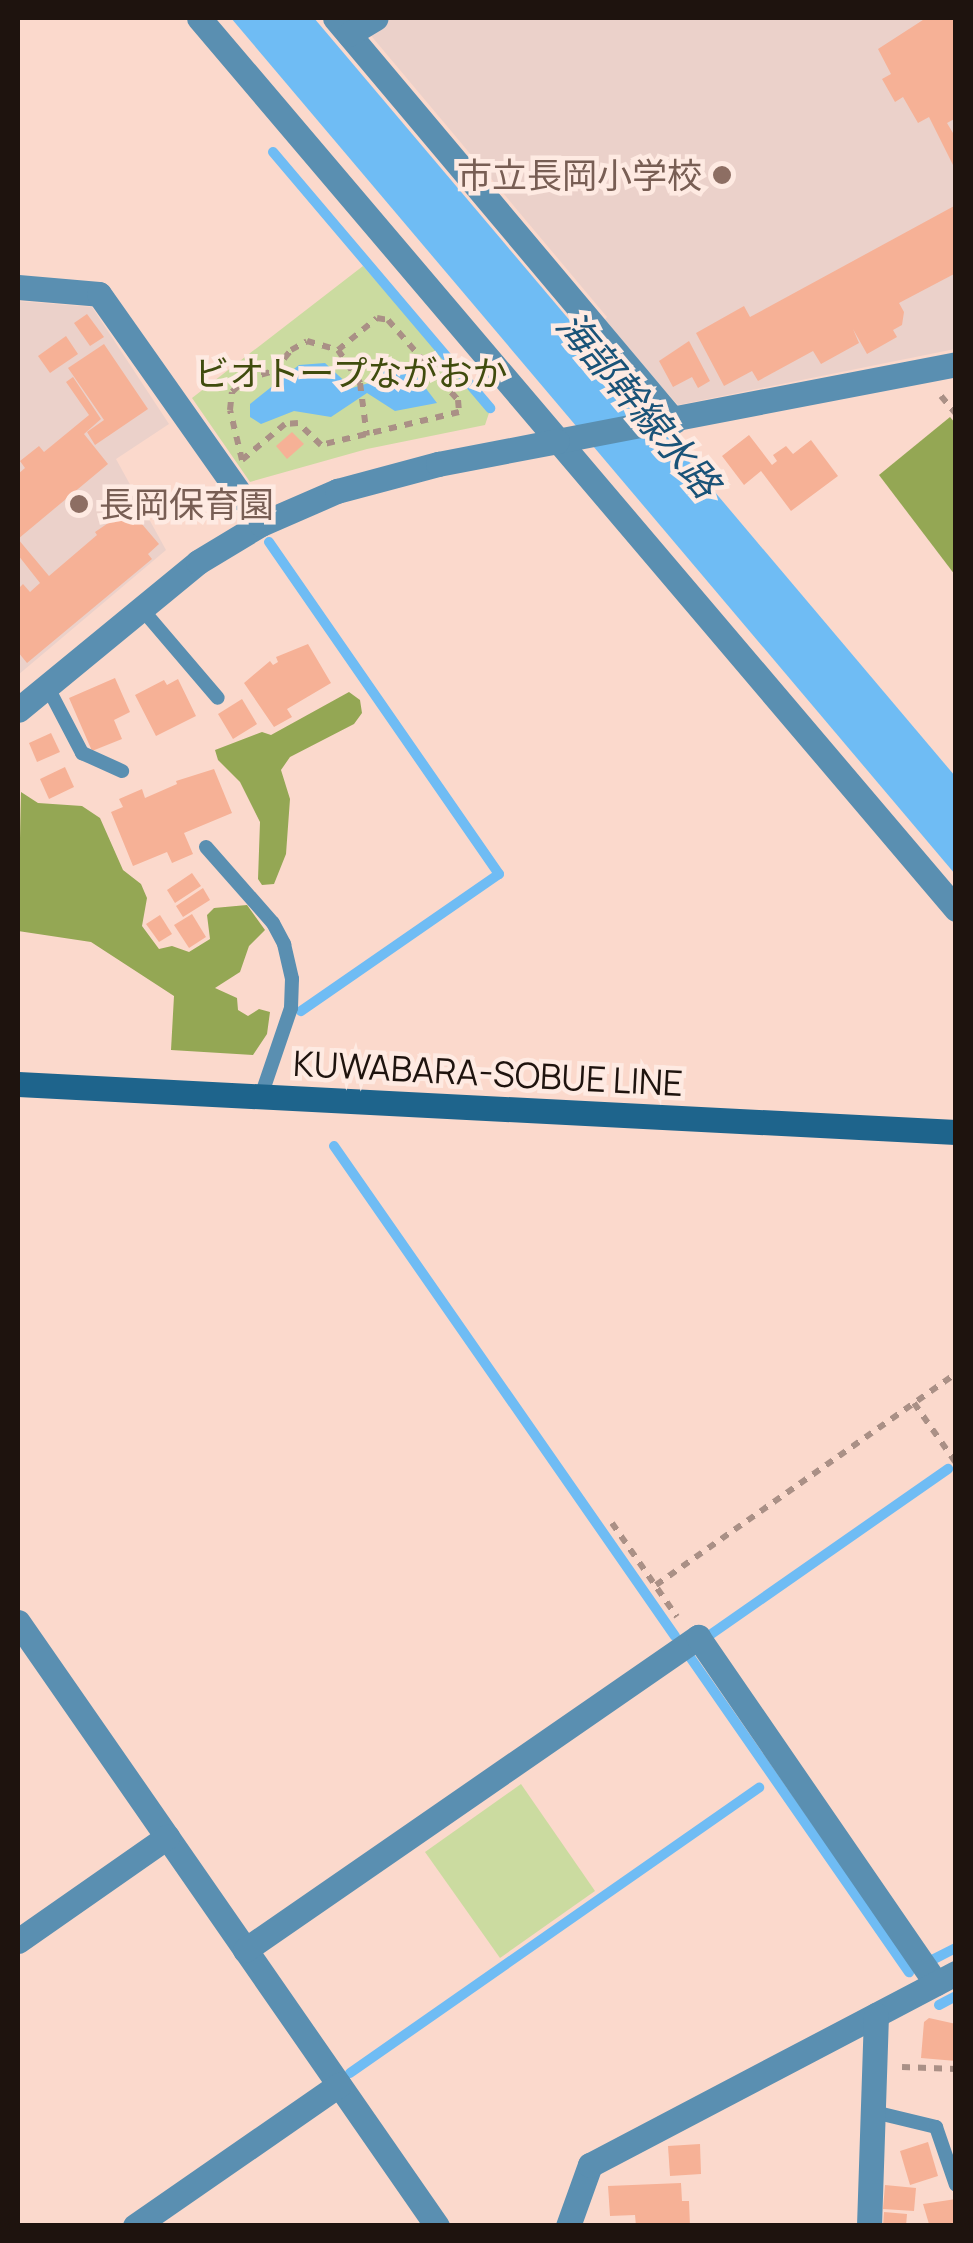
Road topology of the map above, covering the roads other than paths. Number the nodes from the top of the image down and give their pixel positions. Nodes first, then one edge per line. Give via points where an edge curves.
1 (198, 18) edge
2 (376, 18) edge
3 (342, 26) edge
4 (18, 287) edge
5 (956, 364) edge
6 (669, 421) junction
7 (568, 439) junction
8 (260, 524) junction
9 (141, 608) junction
10 (47, 686) junction
11 (218, 698) dead end
12 (18, 710) edge
13 (122, 771) dead end
14 (206, 847) dead end
15 (956, 910) edge
16 (18, 1084) edge
17 (261, 1096) junction
18 (956, 1132) edge
19 (18, 1622) edge
20 (167, 1836) junction
21 (18, 1941) edge
22 (246, 1950) junction
23 (946, 1978) edge
24 (876, 2015) junction
25 (339, 2084) junction
26 (874, 2112) junction
27 (956, 2185) edge
28 (135, 2226) edge
29 (437, 2226) edge
30 (568, 2226) edge
31 (869, 2226) edge

1 - 7 street
2 - 3 street
3 - 6 street
4 - 8 street via 99,294
5 - 6 street
6 - 7 street
7 - 8 street via 337,491
7 - 15 street
8 - 9 street
9 - 10 street
9 - 11 lane
10 - 12 street
10 - 13 lane via 82,753
14 - 17 lane via 272,922 288,962 291,1008
16 - 17 main road, KUWABARA-SOBUE LINE
17 - 18 main road, KUWABARA-SOBUE LINE
19 - 20 street
20 - 21 street
20 - 22 street
22 - 23 street via 698,1637
22 - 25 street
23 - 24 street
24 - 26 street
24 - 30 street via 590,2165
25 - 28 street
25 - 29 street
26 - 27 lane via 936,2126
26 - 31 street

